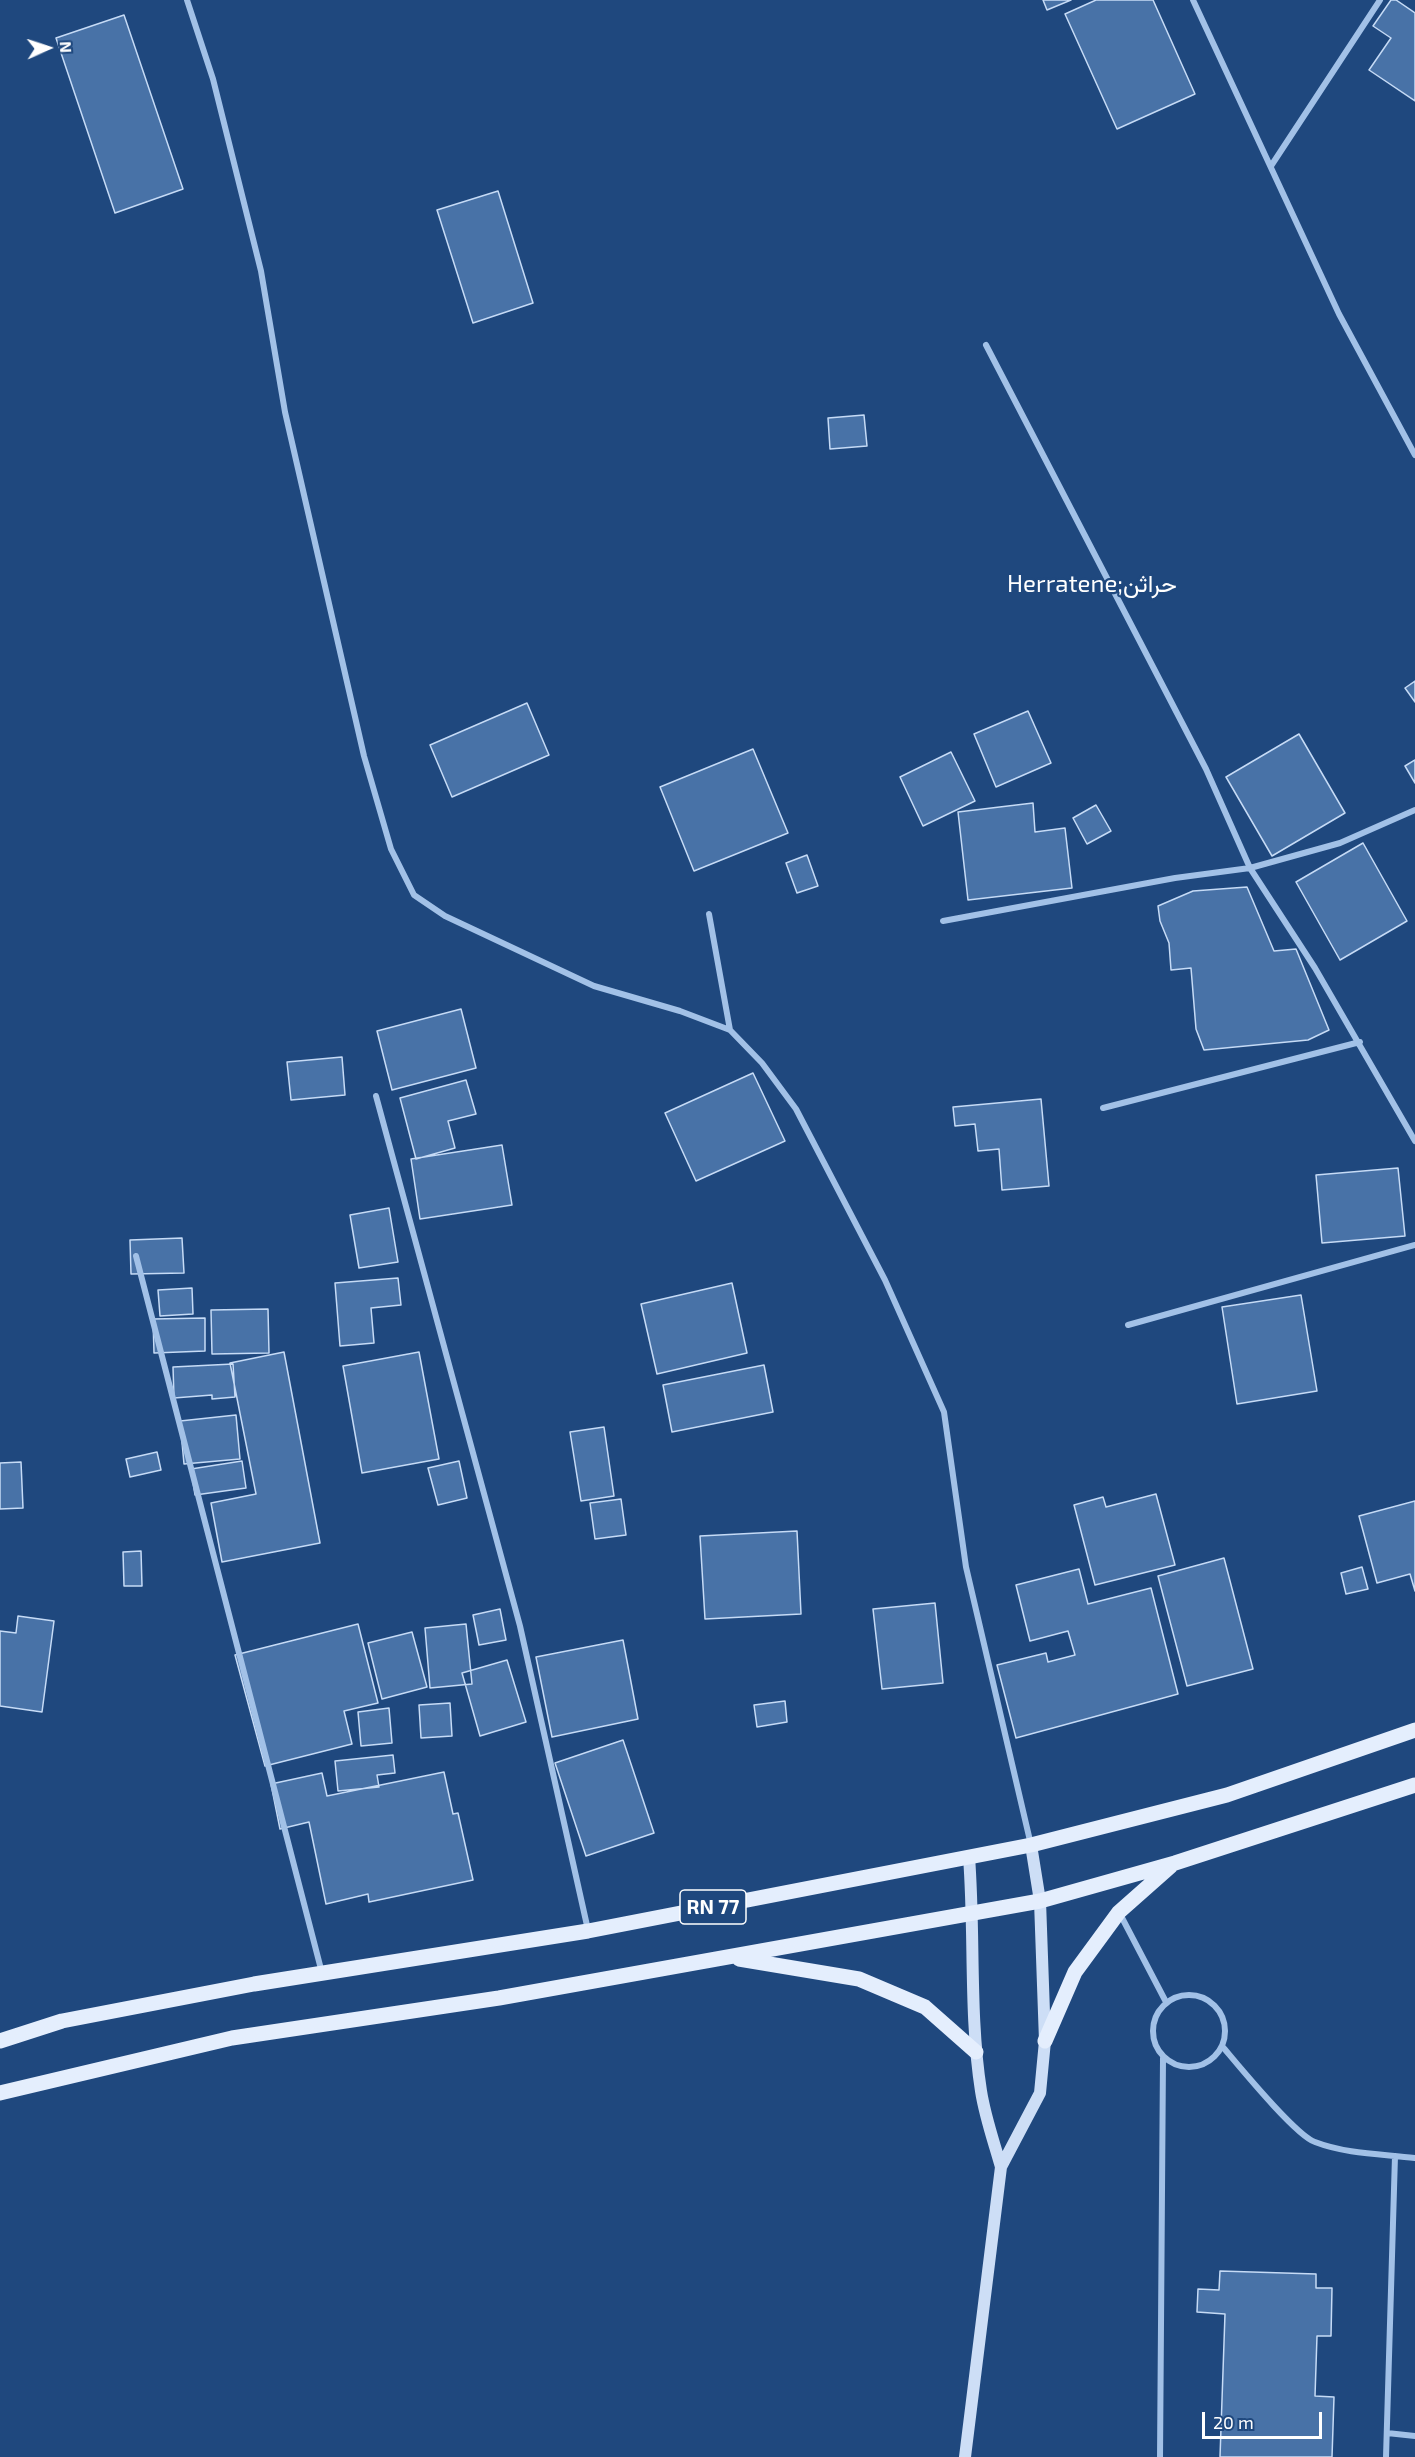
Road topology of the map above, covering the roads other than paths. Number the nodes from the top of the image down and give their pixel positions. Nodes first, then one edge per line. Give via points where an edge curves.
1 (187, 0) edge
2 (1193, 0) edge
3 (1380, 0) edge
4 (1271, 166) junction
5 (986, 345) dead end
6 (1415, 455) edge
7 (1415, 810) edge
8 (1250, 868) junction
9 (709, 914) dead end
10 (943, 921) dead end
11 (730, 1030) junction
12 (1360, 1042) junction
13 (376, 1096) dead end
14 (1103, 1108) dead end
15 (1415, 1141) edge
16 (1415, 1245) edge
17 (136, 1256) dead end
18 (1128, 1325) dead end
19 (1415, 1730) edge
20 (1415, 1785) edge
21 (1031, 1845) junction
22 (969, 1857) junction
23 (1175, 1863) junction
24 (1040, 1901) junction
25 (1119, 1912) junction
26 (973, 1914) junction
27 (588, 1932) junction
28 (727, 1957) junction
29 (322, 1974) junction
30 (1166, 2002) junction
31 (0, 2041) edge
32 (1045, 2041) junction
33 (1222, 2046) junction
34 (976, 2052) junction
35 (1163, 2058) junction
36 (0, 2093) edge
37 (1395, 2156) junction
38 (1415, 2158) edge
39 (1001, 2167) junction
40 (1387, 2433) junction
41 (1415, 2436) edge
42 (965, 2457) edge
43 (1160, 2457) edge
44 (1386, 2457) edge

1 - 11 street via 213,79 259,260 285,412 364,756 391,849 414,895 445,916 594,986
2 - 4 street
3 - 4 street
4 - 6 street via 1339,314
5 - 8 street via 1206,769
7 - 8 street via 1340,843
8 - 10 street
8 - 12 street
9 - 11 street
11 - 21 street via 762,1063 796,1109 885,1280 944,1412 966,1567
12 - 14 street
12 - 15 street
13 - 27 street via 520,1626
16 - 18 street
17 - 29 street
19 - 21 main road, RN 77 via 1227,1795
20 - 23 main road, RN 77
21 - 22 main road, RN 77
21 - 24 main road
22 - 26 main road
22 - 27 main road, RN 77
23 - 24 main road, RN 77
23 - 25 main road
24 - 26 main road, RN 77
24 - 32 main road
25 - 30 street
25 - 32 main road via 1074,1972
26 - 28 main road, RN 77
26 - 34 main road
27 - 29 main road, RN 77
28 - 34 main road via 859,1979 925,2007
28 - 36 main road, RN 77 via 499,1998 232,2038
29 - 31 main road, RN 77 via 62,2021
30 - 33 street via 1189,1994 1212,2003 1225,2024
30 - 35 street via 1157,2012 1152,2037
32 - 39 main road via 1040,2093
33 - 35 street via 1216,2056 1196,2067 1173,2064
33 - 37 street via 1312,2141
34 - 39 main road via 981,2094
35 - 43 street
37 - 38 street
37 - 40 street
39 - 42 main road
40 - 41 street
40 - 44 street

